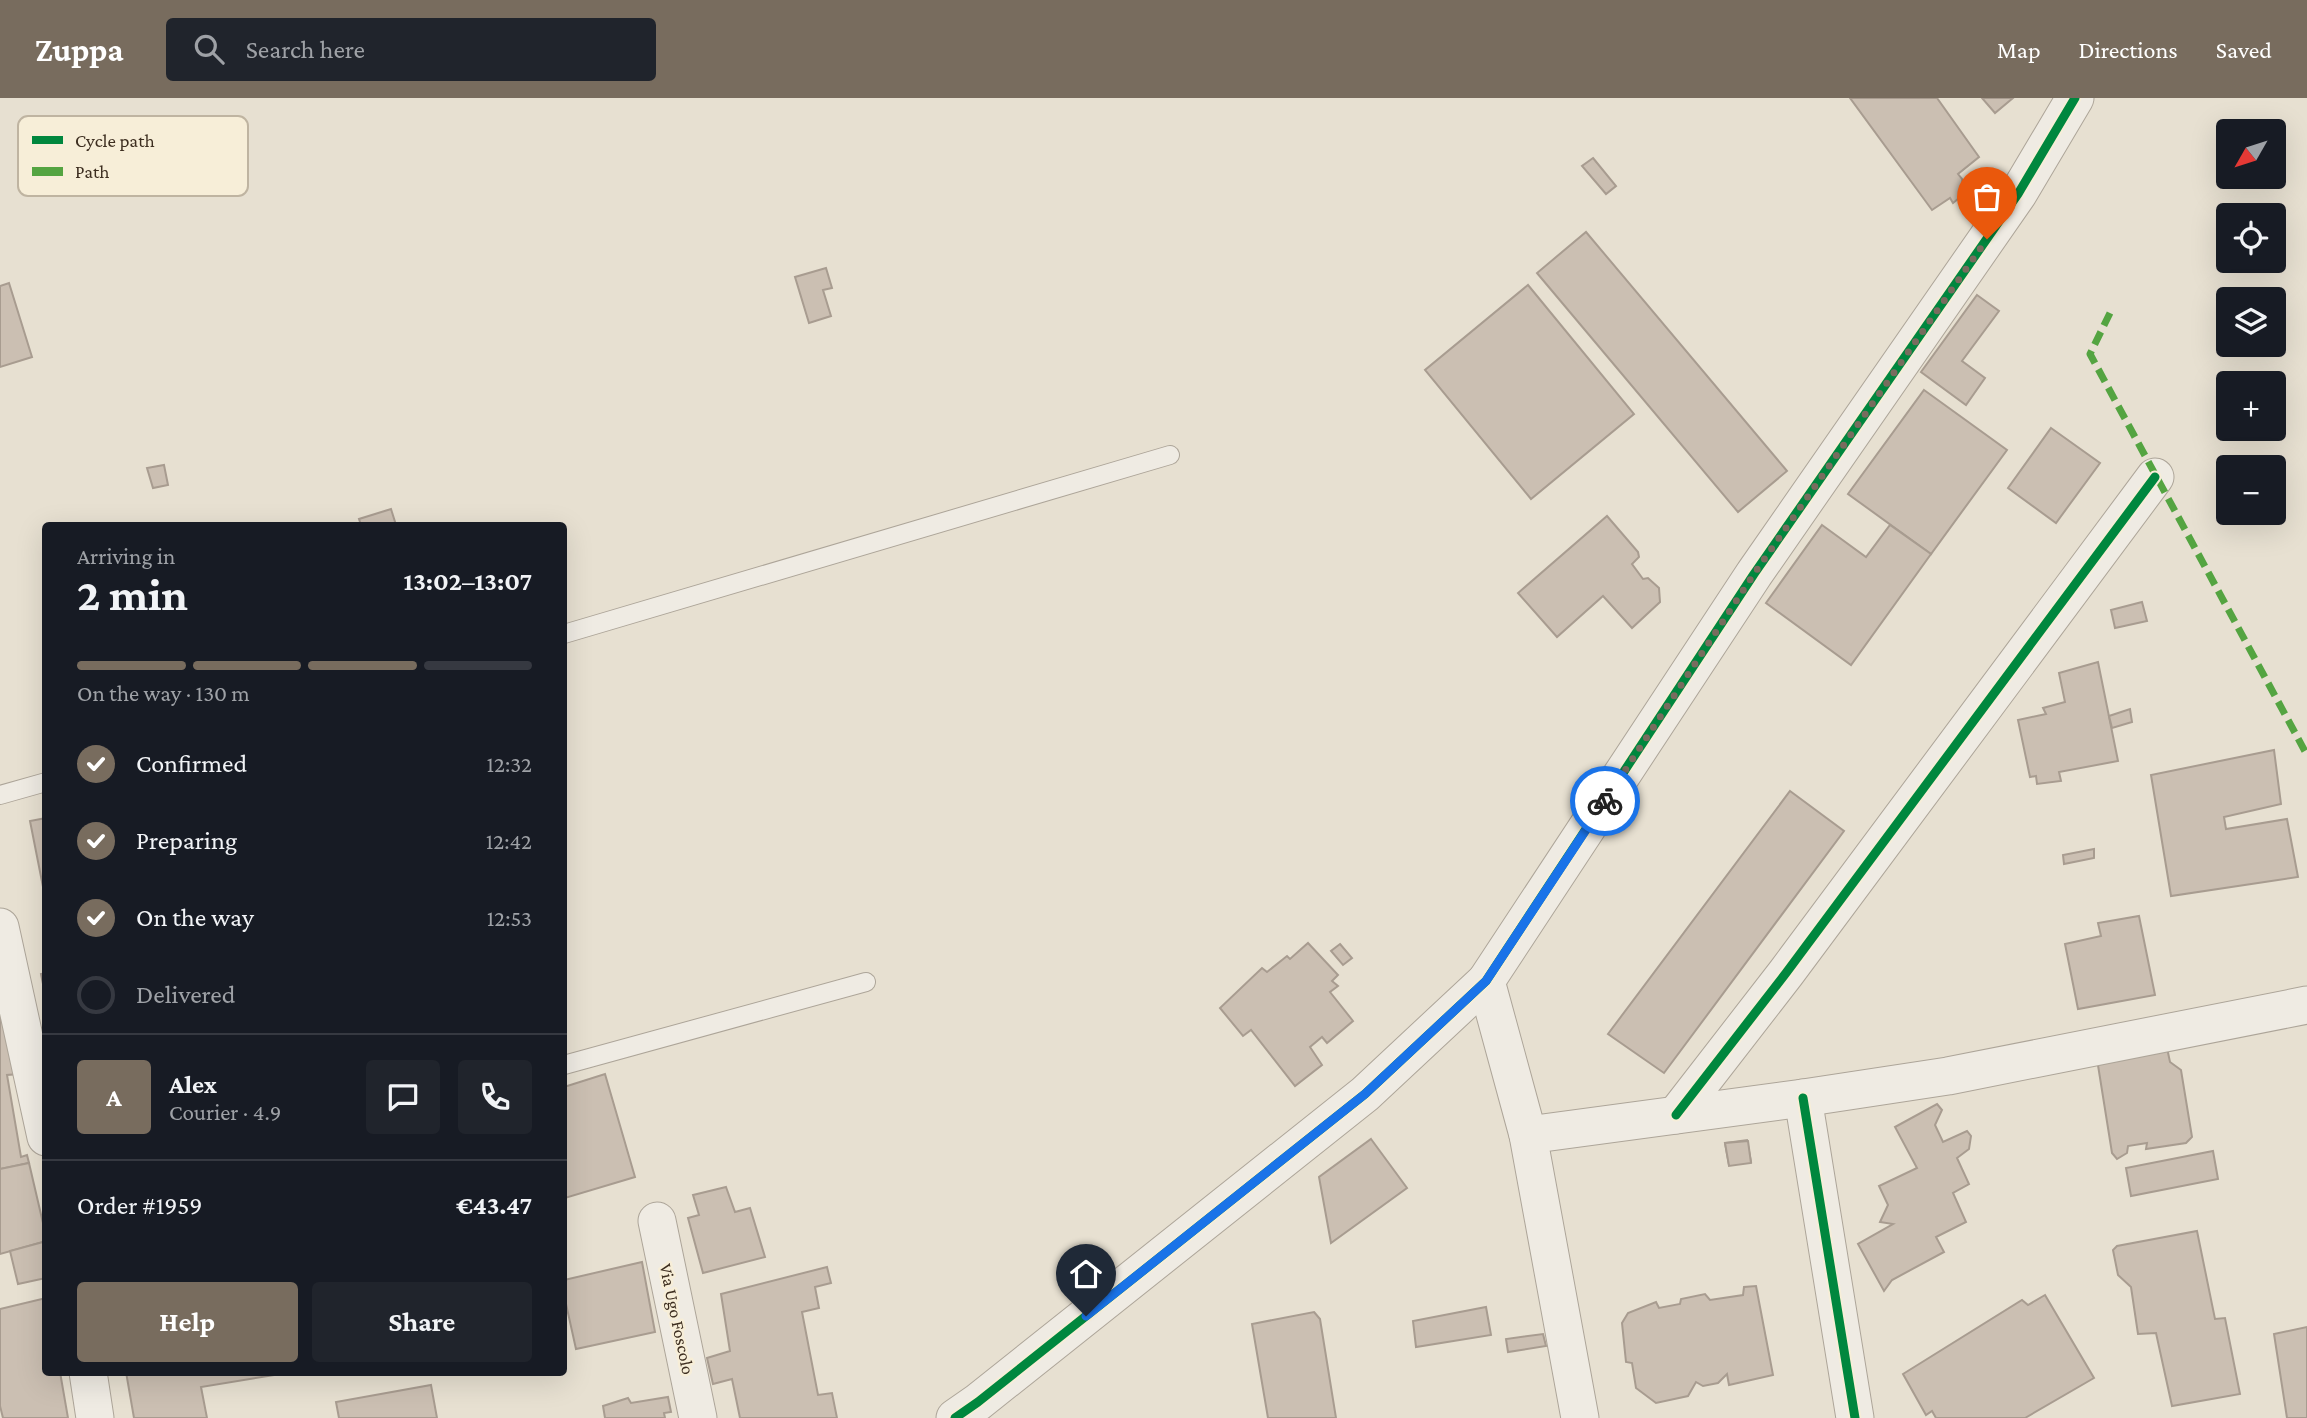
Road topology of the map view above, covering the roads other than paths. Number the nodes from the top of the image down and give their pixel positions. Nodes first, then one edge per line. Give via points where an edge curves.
1 (2075, 98) edge
2 (1171, 455) dead end
3 (2155, 477) dead end
4 (567, 633) edge
5 (42, 783) edge
6 (0, 795) edge
7 (0, 927) edge
8 (1486, 981) junction
9 (866, 982) dead end
10 (2307, 1004) edge
11 (567, 1064) edge
12 (1803, 1098) junction
13 (1676, 1115) junction
14 (42, 1119) edge
15 (1528, 1135) junction
16 (657, 1221) dead end
17 (89, 1376) edge
18 (95, 1418) edge
19 (698, 1418) edge
20 (955, 1418) edge
21 (1580, 1418) edge
22 (1855, 1418) edge

1 - 8 street via 2018,194 1754,574
2 - 4 lane
3 - 13 street
5 - 6 lane
7 - 14 street
8 - 15 street
8 - 20 street via 1365,1094
9 - 11 lane
10 - 12 street via 1948,1076
12 - 13 street
12 - 22 street
13 - 15 street
15 - 21 street
16 - 19 street, Via Ugo Foscolo
17 - 18 street

